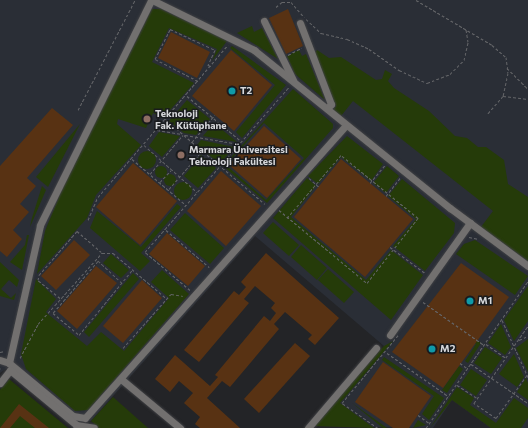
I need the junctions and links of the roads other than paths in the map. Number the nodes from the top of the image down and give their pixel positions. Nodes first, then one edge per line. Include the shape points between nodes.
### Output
1 (151, 0) edge
2 (264, 21) dead end
3 (300, 23) dead end
4 (292, 84) junction
5 (327, 109) junction
6 (346, 125) junction
7 (470, 223) junction
8 (528, 266) edge
9 (392, 336) road end
10 (376, 348) dead end
11 (0, 360) edge
12 (9, 363) junction
13 (121, 379) junction
14 (0, 383) edge
15 (78, 426) edge
16 (94, 428) edge
17 (180, 428) edge
18 (308, 428) edge

1 - 4 lane via 254,50
1 - 12 lane via 40,225
2 - 4 lane
3 - 5 lane via 331,104
4 - 5 lane
5 - 6 lane
6 - 7 lane
6 - 13 lane
7 - 8 lane
7 - 9 lane
10 - 18 lane
11 - 12 lane
12 - 13 lane via 79,418 90,415
13 - 17 lane
14 - 15 lane via 10,370
15 - 16 lane

